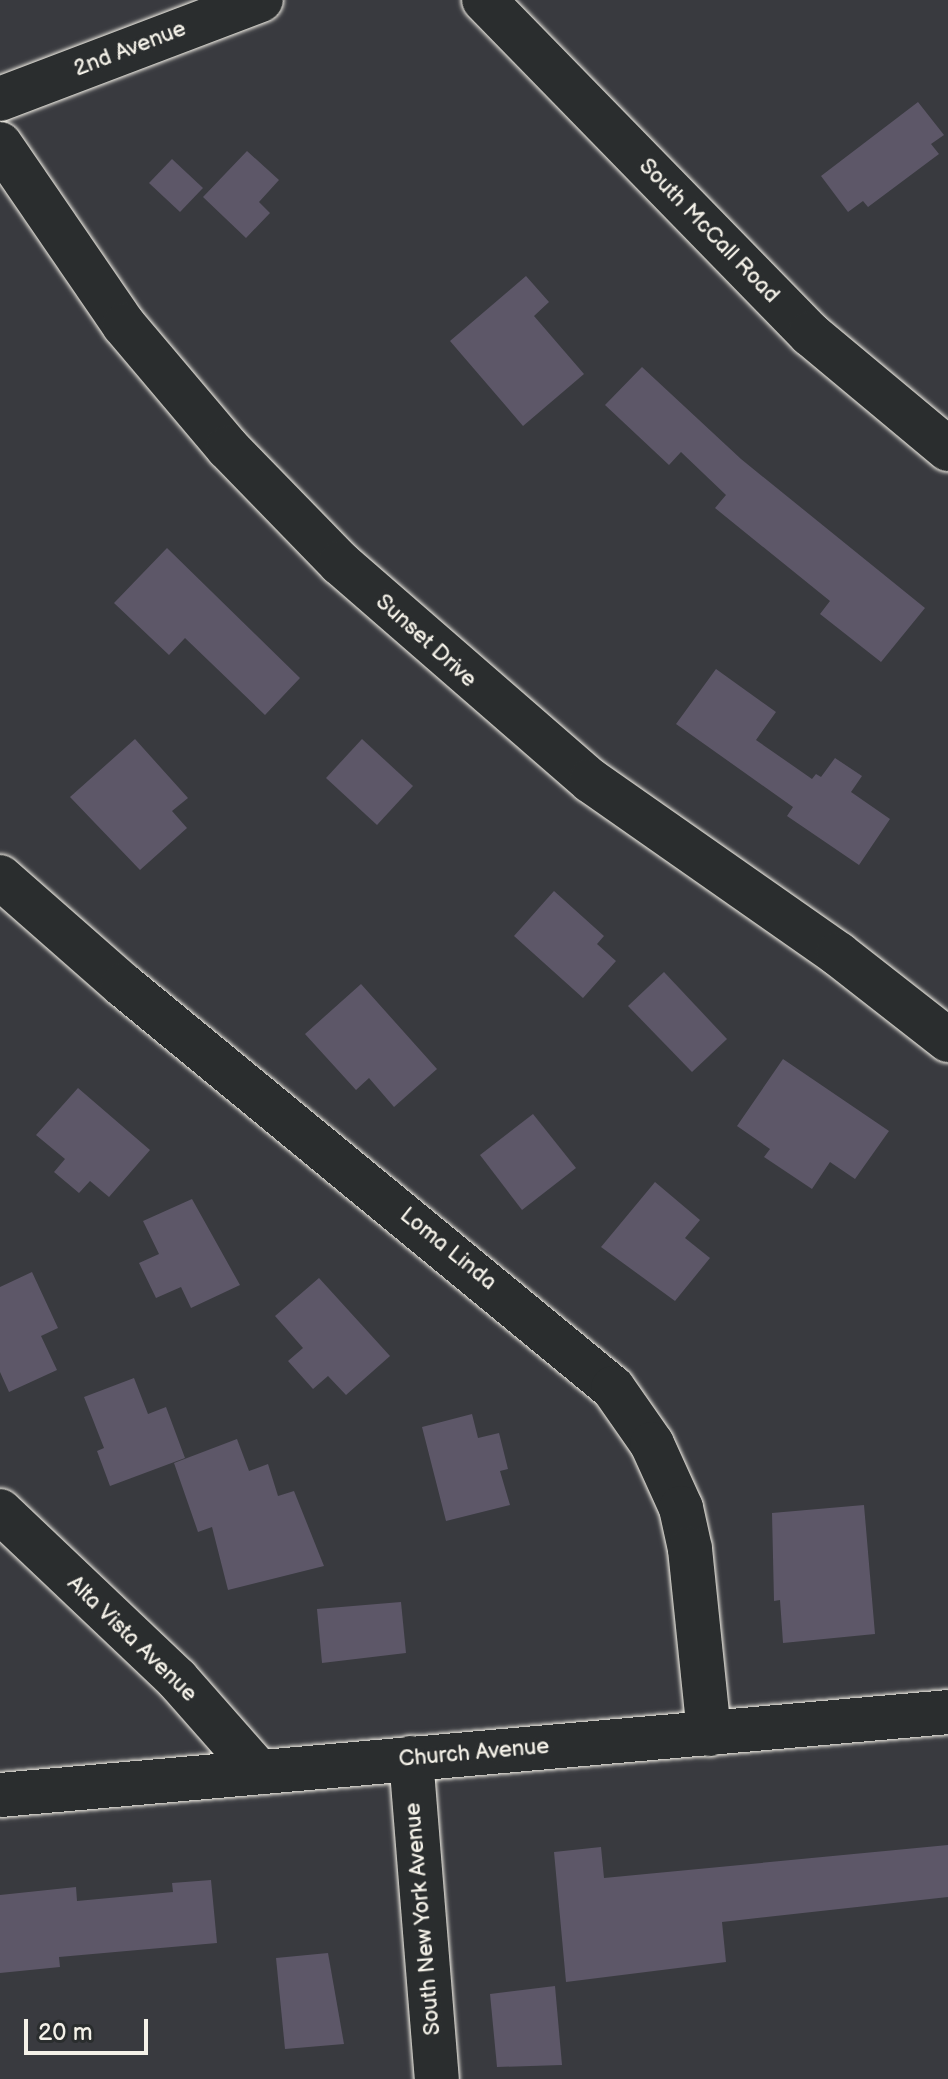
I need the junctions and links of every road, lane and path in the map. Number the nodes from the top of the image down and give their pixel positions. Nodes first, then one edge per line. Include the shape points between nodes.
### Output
1 (261, 0) edge
2 (484, 0) edge
3 (0, 99) edge
4 (0, 144) edge
5 (948, 449) edge
6 (0, 877) edge
7 (948, 1040) edge
8 (0, 1511) edge
9 (948, 1712) edge
10 (709, 1734) junction
11 (411, 1758) junction
12 (259, 1772) junction
13 (0, 1795) edge
14 (437, 2079) edge

1 - 3 street, 2nd Avenue
2 - 5 street, South McCall Road via 810,334
4 - 7 street, Sunset Drive via 124,325 228,448 340,563 591,781 838,954
6 - 10 street, Loma Linda via 123,985 613,1388 652,1444 681,1508
8 - 12 street, Alta Vista Avenue via 177,1679
9 - 10 street, Church Avenue
10 - 11 street, Church Avenue
11 - 12 street, Church Avenue
11 - 14 street, South New York Avenue
12 - 13 street, Church Avenue

